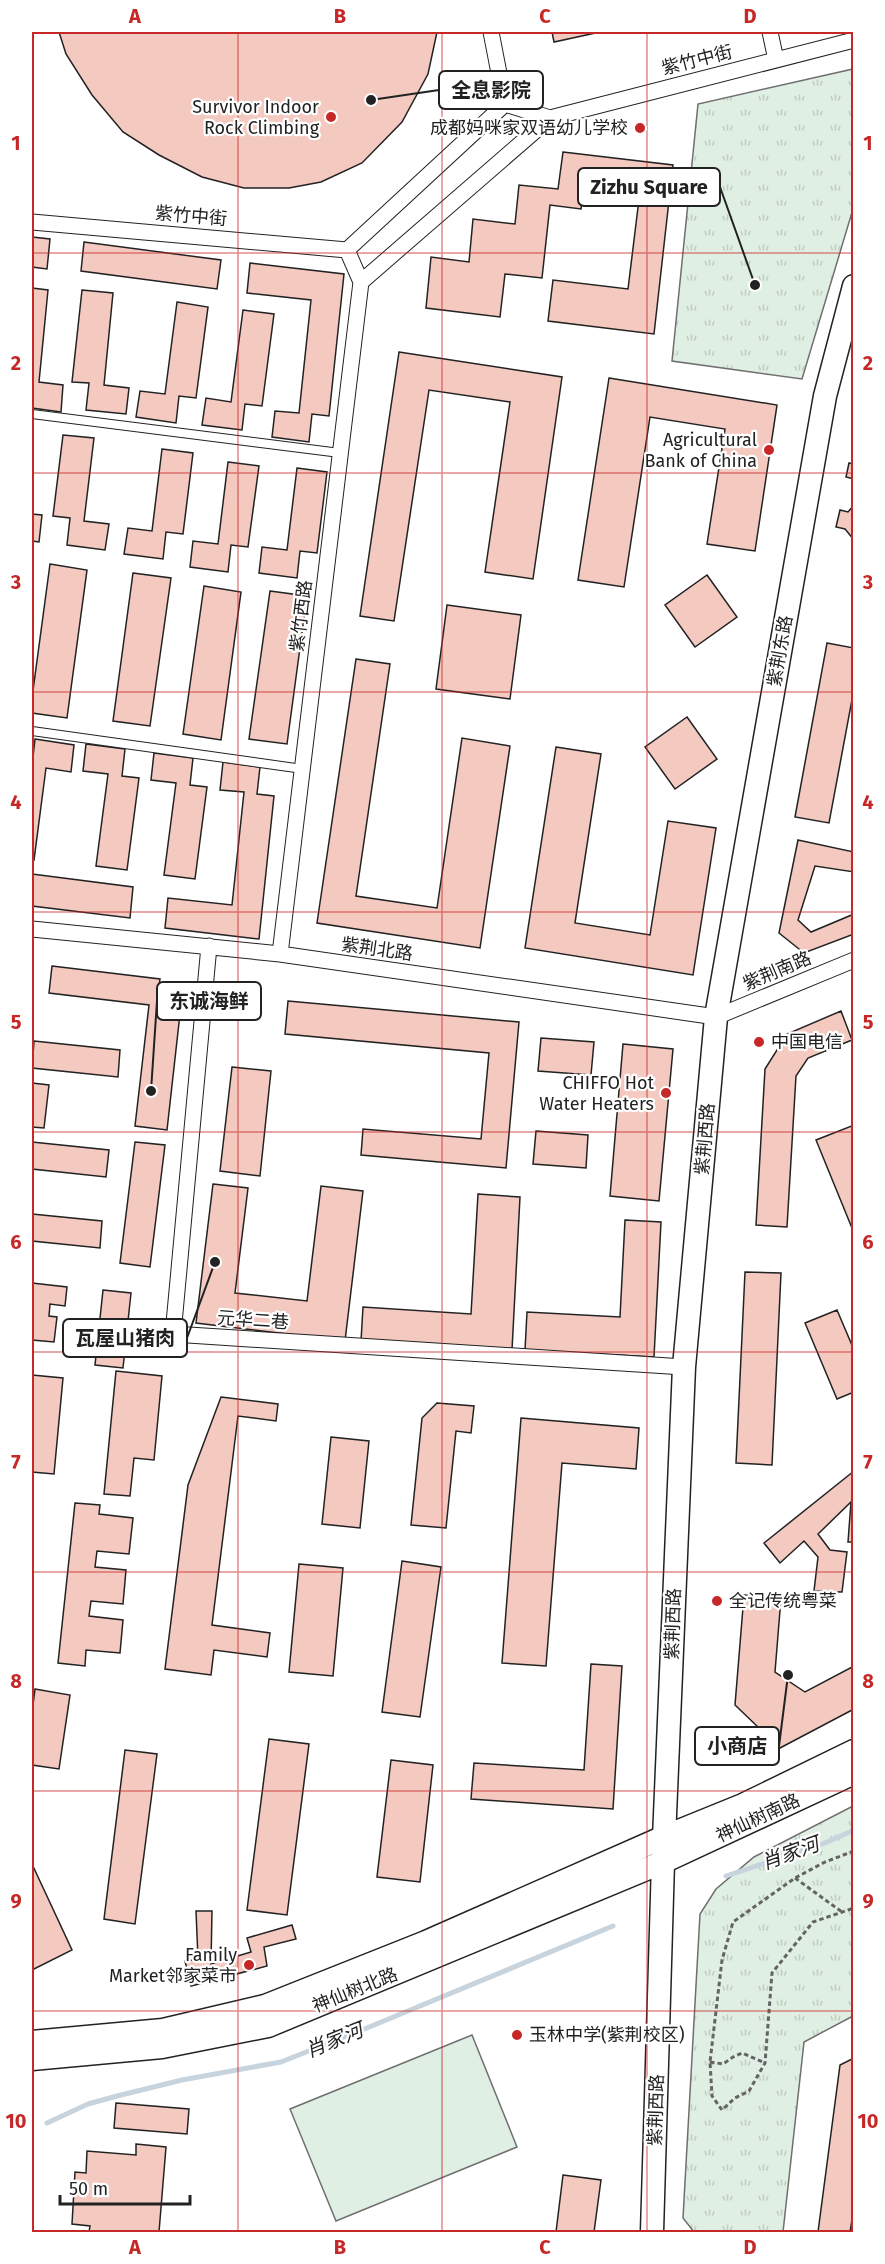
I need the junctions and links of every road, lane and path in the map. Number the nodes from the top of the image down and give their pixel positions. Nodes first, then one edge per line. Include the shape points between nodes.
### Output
1 (491, 32) edge
2 (770, 32) edge
3 (854, 40) edge
4 (776, 60) junction
5 (505, 104) junction
6 (550, 118) junction
7 (32, 222) edge
8 (347, 250) junction
9 (361, 282) junction
10 (854, 286) edge
11 (32, 414) edge
12 (340, 453) junction
13 (32, 731) edge
14 (303, 769) junction
15 (32, 929) edge
16 (209, 946) junction
17 (280, 954) junction
18 (854, 960) edge
19 (716, 1017) junction
20 (684, 1367) junction
21 (854, 1751) edge
22 (854, 1773) edge
23 (664, 1837) junction
24 (854, 1851) edge
25 (663, 1863) junction
26 (795, 1878) junction
27 (854, 1908) edge
28 (842, 1912) junction
29 (32, 2042) edge
30 (32, 2059) edge
31 (710, 2062) junction
32 (765, 2063) junction
33 (652, 2232) edge

1 - 5 street
2 - 4 street
3 - 4 street, 紫竹中街
4 - 6 street, 紫竹中街
5 - 6 street
5 - 8 street
6 - 9 street, 紫竹中街
7 - 8 street, 紫竹中街
8 - 9 street
9 - 12 street, 紫竹西路
10 - 19 street, 紫荆东路 via 825,396
11 - 12 lane
12 - 14 street, 紫竹西路
13 - 14 lane
14 - 17 street, 紫竹西路
15 - 16 street, 紫荆北路
16 - 17 street, 紫荆北路
16 - 20 street, 元华二巷 via 173,1334
17 - 19 street, 紫荆北路
18 - 19 street, 紫荆南路
19 - 20 street, 紫荆西路
20 - 23 street, 紫荆西路
21 - 23 street via 743,1805
22 - 25 street, 神仙树南路
23 - 25 street, 紫荆西路
23 - 29 street via 426,1942 265,2007 163,2030
24 - 26 path
25 - 30 street, 神仙树北路 via 268,2026 162,2047
25 - 33 street, 紫荆西路
26 - 28 path
26 - 31 path via 733,1922 722,1960
27 - 28 path
28 - 32 path via 813,1922 772,1973
31 - 32 path via 723,2064 742,2054
31 - 32 path via 712,2096 722,2110 749,2091

